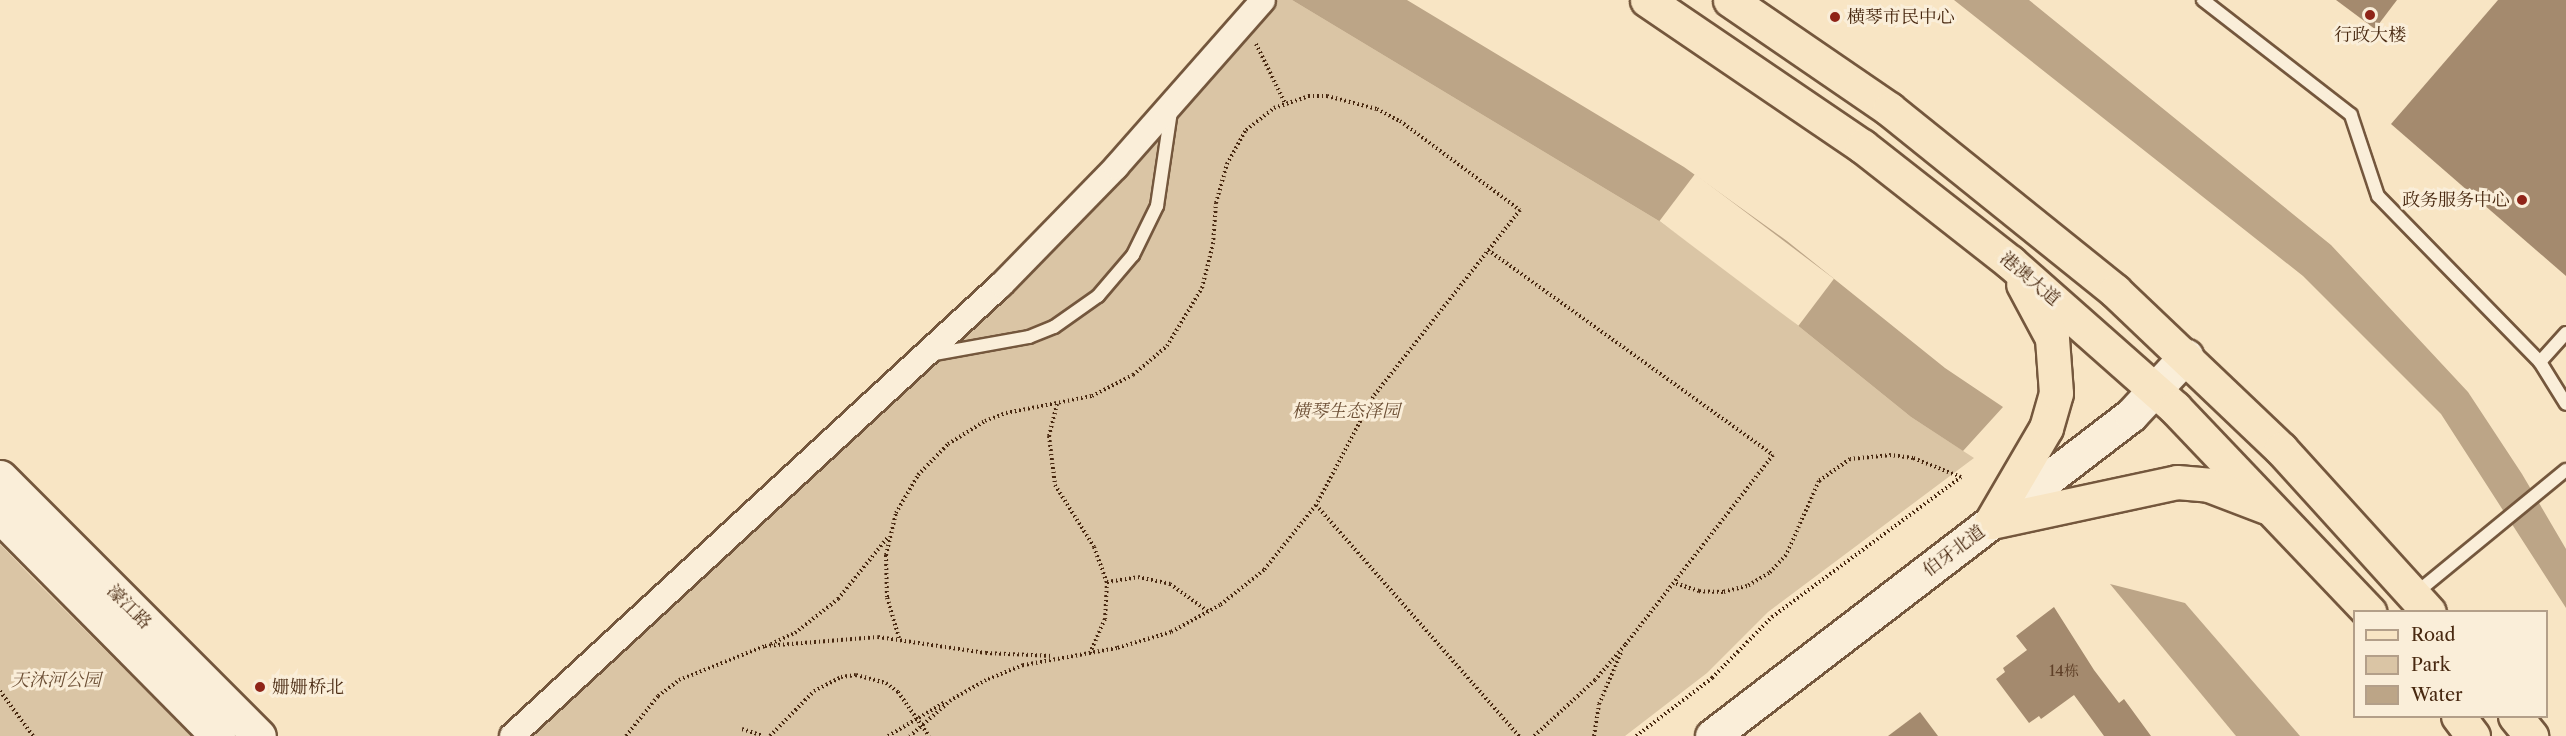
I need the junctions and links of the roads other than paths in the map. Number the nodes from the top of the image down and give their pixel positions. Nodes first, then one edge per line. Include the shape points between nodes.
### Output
1 (1647, 0) edge
2 (1730, 0) edge
3 (2203, 0) edge
4 (1262, 1) edge
5 (1171, 106) junction
6 (2010, 262) junction
7 (2566, 333) edge
8 (925, 355) junction
9 (2186, 356) junction
10 (2540, 362) junction
11 (2155, 389) junction
12 (2566, 404) edge
13 (2566, 471) edge
14 (0, 477) edge
15 (0, 516) edge
16 (1991, 522) junction
17 (2295, 530) junction
18 (2422, 603) edge
19 (2367, 610) edge
20 (2459, 718) edge
21 (2516, 718) edge
22 (218, 736) edge
23 (259, 736) edge
24 (512, 736) edge
25 (1712, 736) edge
26 (2473, 736) edge
27 (2530, 736) edge

1 - 6 main road, 港澳大道 via 1862,146
2 - 9 main road via 1966,168
3 - 10 lane via 2351,115 2378,196
4 - 5 street
5 - 8 street via 1018,268
5 - 8 lane via 1157,206 1133,255 1098,296 1054,327 1029,338
6 - 11 main road, 港澳大道
6 - 16 main road via 2052,338 2057,384 2046,428
7 - 10 lane
8 - 24 street
9 - 11 main road, 伯牙北道
9 - 18 main road via 2281,449
10 - 12 lane
11 - 16 main road, 伯牙北道 via 2131,415
11 - 17 main road, 港澳大道
13 - 18 lane
14 - 23 main road, 濠江路
15 - 22 main road, 濠江路
16 - 17 main road via 2177,482 2210,485 2241,494 2269,509
16 - 25 main road, 伯牙北道
17 - 19 main road, 港澳大道
20 - 26 main road
21 - 27 main road

